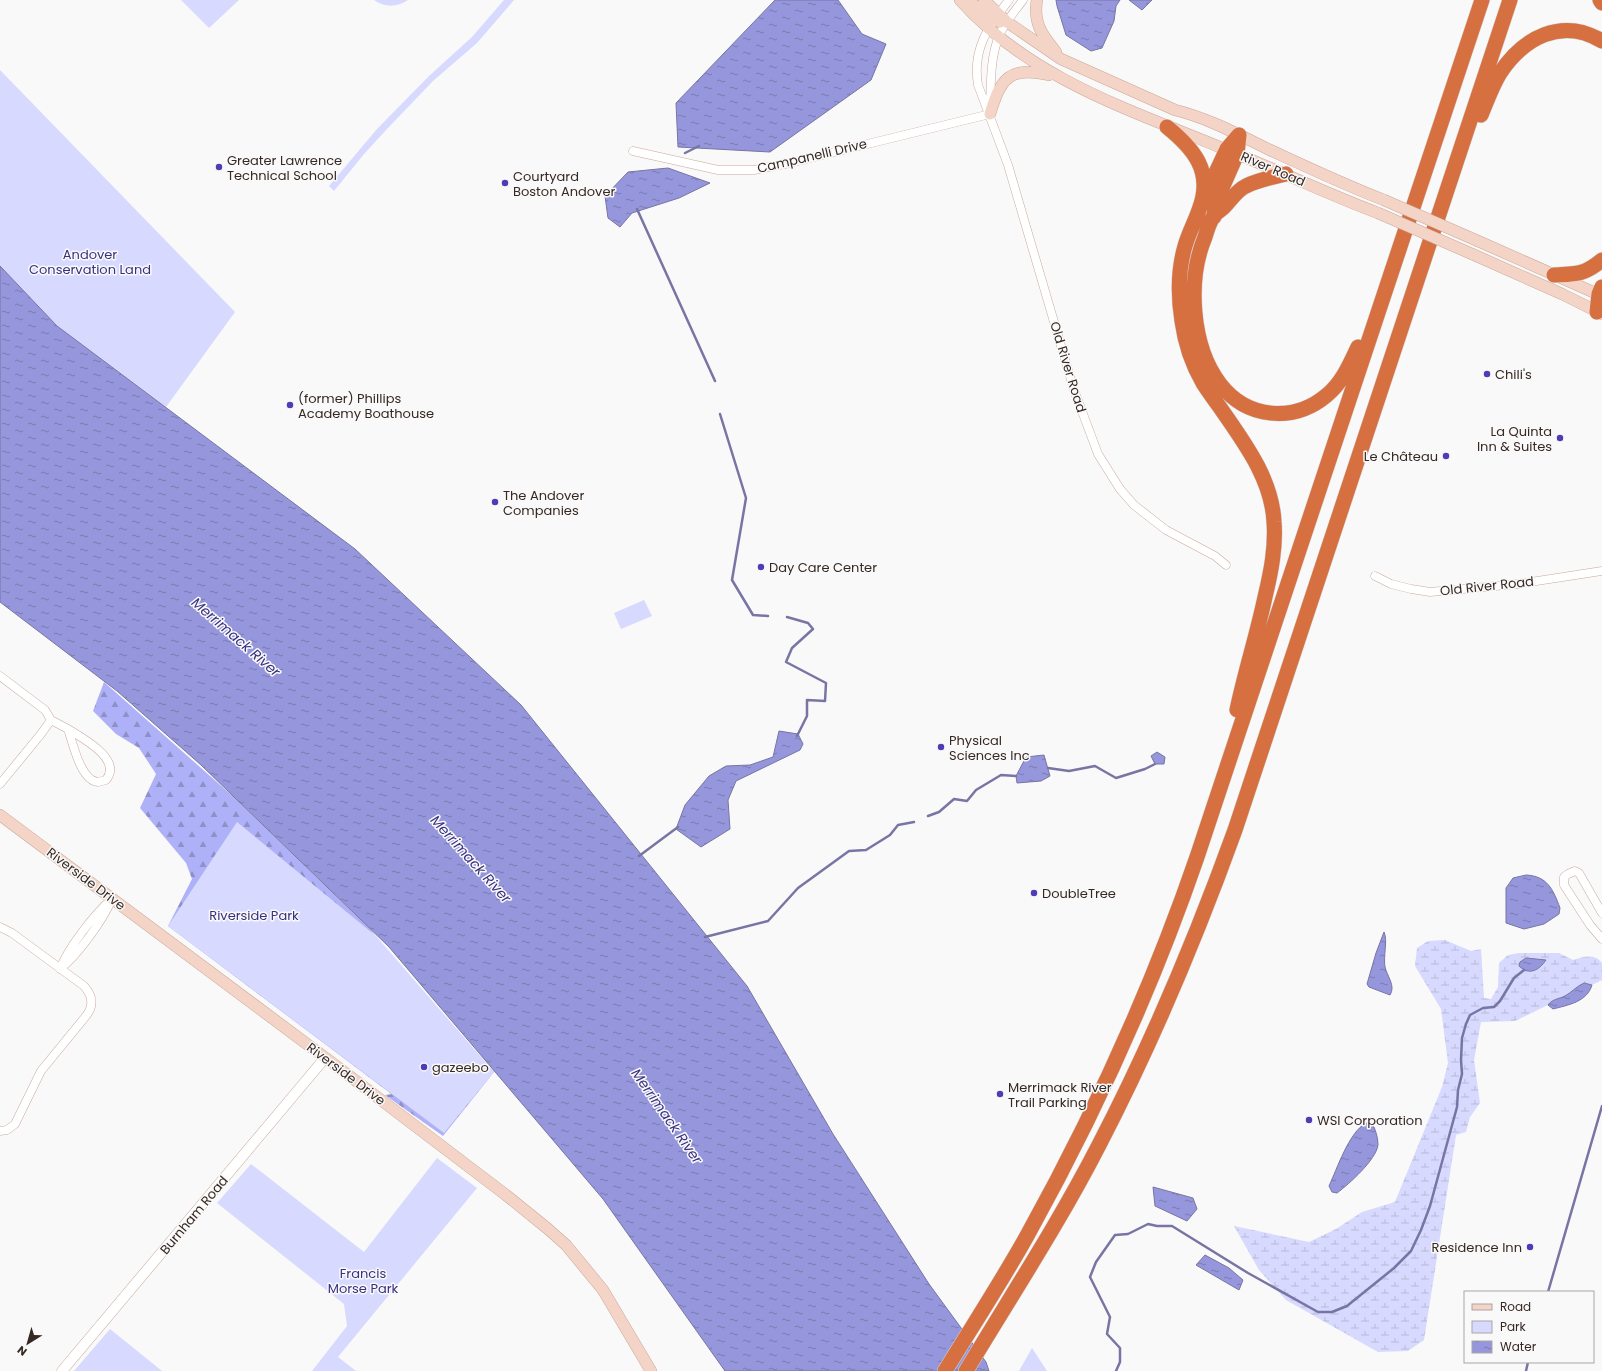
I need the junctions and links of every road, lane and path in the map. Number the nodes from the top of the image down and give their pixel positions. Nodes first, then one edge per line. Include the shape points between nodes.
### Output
1 (960, 0) edge
2 (967, 0) edge
3 (984, 0) edge
4 (1009, 0) edge
5 (1023, 0) edge
6 (1037, 0) edge
7 (1482, 0) edge
8 (1510, 0) edge
9 (1600, 0) edge
10 (1602, 3) edge
11 (993, 20) junction
12 (1006, 22) junction
13 (999, 36) junction
14 (1602, 41) edge
15 (1061, 59) junction
16 (1057, 77) junction
17 (990, 114) junction
18 (1167, 127) junction
19 (1239, 135) junction
20 (633, 151) dead end
21 (1232, 152) junction
22 (1286, 174) junction
23 (1448, 187) junction
24 (1201, 206) junction
25 (1214, 217) junction
26 (1602, 260) edge
27 (1554, 275) junction
28 (1601, 302) edge
29 (1379, 308) junction
30 (1226, 565) dead end
31 (1602, 571) edge
32 (1375, 576) dead end
33 (0, 676) edge
34 (51, 720) junction
35 (68, 729) junction
36 (1222, 782) junction
37 (0, 784) edge
38 (0, 815) edge
39 (112, 899) junction
40 (1602, 913) edge
41 (0, 927) edge
42 (1602, 939) edge
43 (60, 969) junction
44 (326, 1058) junction
45 (0, 1131) edge
46 (62, 1371) edge
47 (650, 1371) edge
48 (945, 1371) edge
49 (966, 1371) edge

1 - 11 main road, River Road
2 - 11 main road
3 - 11 main road, River Road
4 - 11 street, Old River Road
5 - 12 street, Old River Road
6 - 15 main road via 1035,10 1038,24
7 - 29 highway
8 - 23 highway
9 - 10 highway
11 - 12 main road, River Road
11 - 13 main road, River Road
11 - 17 street, Old River Road via 980,47 976,73
12 - 13 street, Old River Road
12 - 15 main road, River Road
13 - 16 main road, River Road
13 - 17 street, Old River Road via 991,76
14 - 23 highway via 1578,31 1559,31 1543,35 1516,53 1499,74
15 - 19 main road, River Road via 1174,110 1189,113
16 - 17 main road via 1029,71 1009,77 1001,85
16 - 18 main road, River Road
17 - 20 street, Campanelli Drive via 790,164 754,170 718,170
17 - 30 street, Old River Road via 1008,165 1074,390 1098,454 1120,489 1134,505 1166,530 1215,556
18 - 21 main road, River Road
18 - 24 highway via 1189,146 1200,164 1204,188
19 - 21 highway
19 - 27 main road, River Road, bridge via 1334,180
21 - 22 main road, River Road
21 - 24 highway
21 - 25 highway via 1215,204
22 - 25 highway via 1245,186
22 - 28 main road, River Road, bridge via 1562,294
23 - 49 highway via 1235,830 1189,952 1151,1040 1078,1183
24 - 36 highway via 1185,246 1180,269 1180,310 1185,340 1204,384 1257,463 1270,496 1275,539 1269,582 1242,686
25 - 29 highway via 1197,257 1195,308 1198,331 1203,351 1220,384 1242,403 1258,411 1273,414 1302,410 1316,404 1338,384
26 - 27 highway via 1593,268 1579,274
27 - 28 main road, River Road
29 - 36 highway
31 - 32 street, Old River Road via 1517,584 1430,592 1391,584
33 - 34 street via 45,710
34 - 35 street
34 - 37 street
35 - 35 street via 104,755 110,770 106,780 96,782 87,777
36 - 48 highway via 1165,947 1121,1050 1073,1150 1027,1235
38 - 39 main road, Riverside Drive
39 - 43 street via 107,912 69,962
39 - 44 main road, Riverside Drive
40 - 42 street via 1579,873 1575,871 1564,877 1564,884
41 - 43 street
43 - 45 street via 88,990 92,1007 41,1071 15,1124 7,1130
44 - 46 street, Burnham Road
44 - 47 main road, Riverside Drive via 512,1199 562,1242 603,1290

